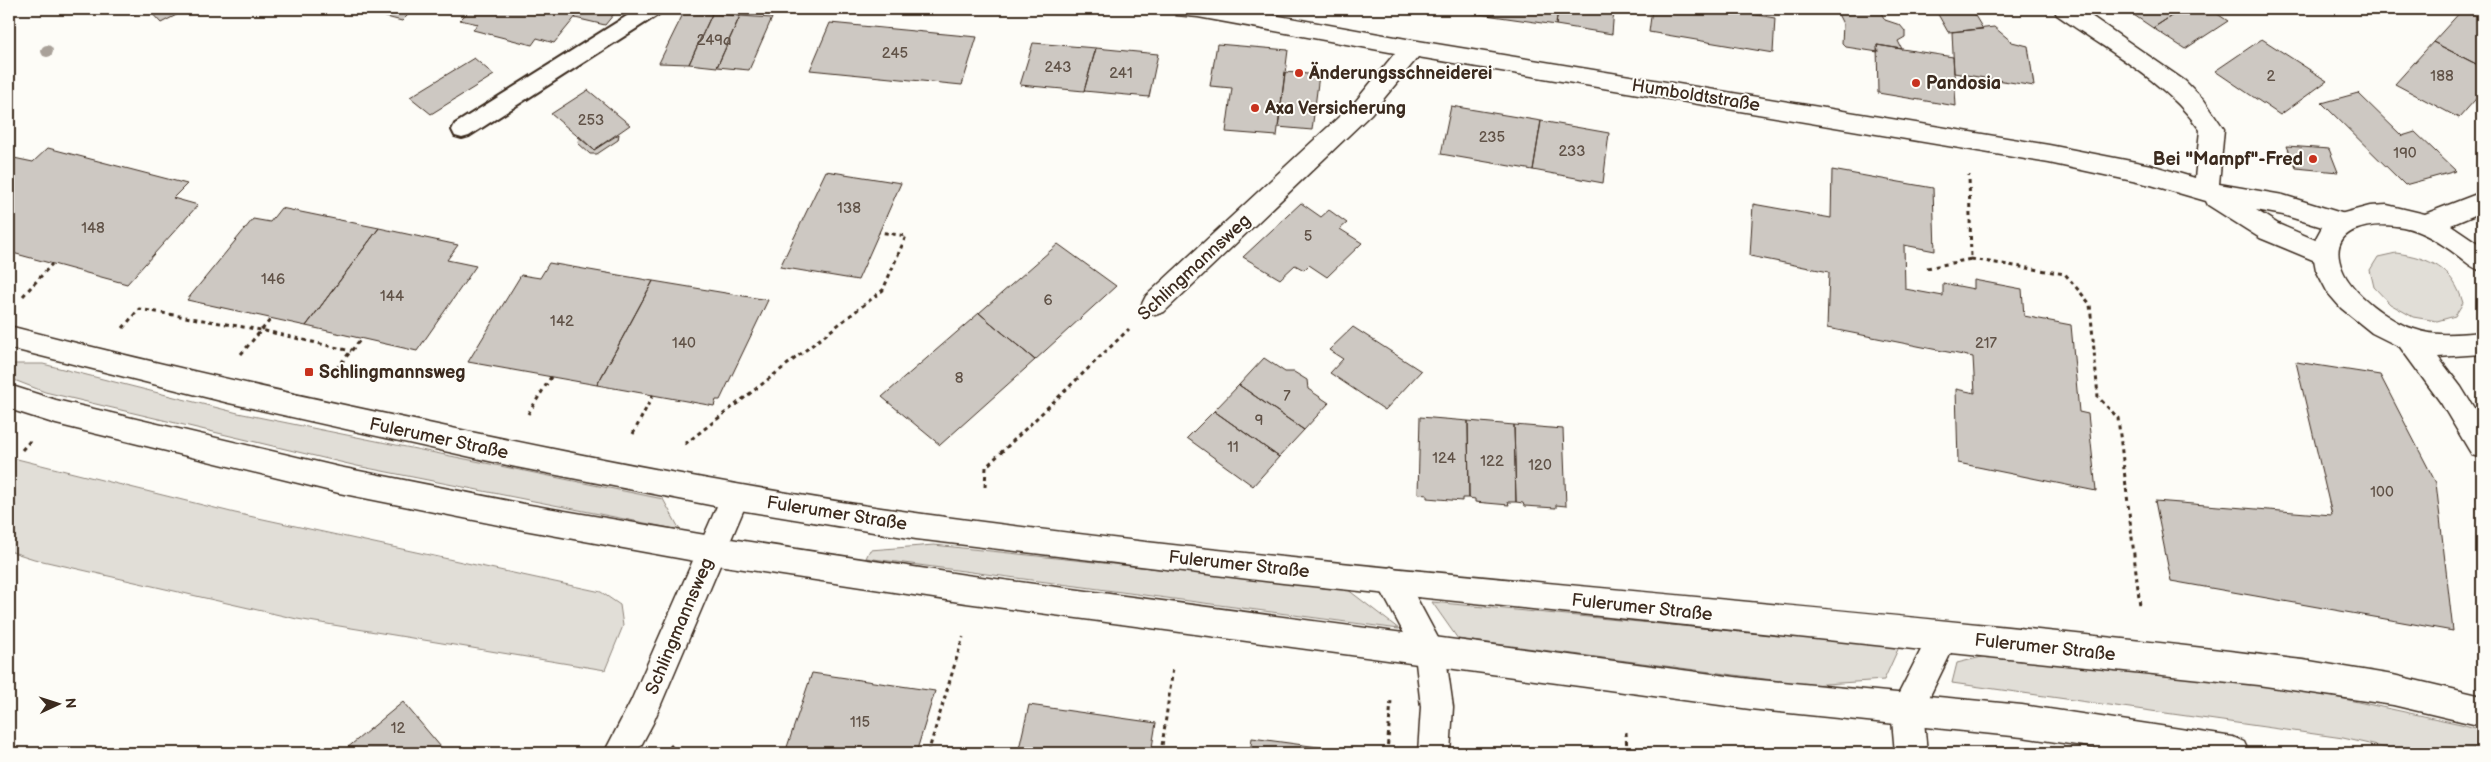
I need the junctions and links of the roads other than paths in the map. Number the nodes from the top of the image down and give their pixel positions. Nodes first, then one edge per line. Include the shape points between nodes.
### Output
1 (652, 9) edge
2 (1184, 9) edge
3 (1198, 9) edge
4 (2065, 9) edge
5 (1412, 48) junction
6 (462, 130) dead end
7 (2206, 191) junction
8 (2482, 202) edge
9 (2342, 223) junction
10 (2427, 224) junction
11 (2325, 255) junction
12 (2482, 261) edge
13 (1154, 304) road end
14 (9, 337) edge
15 (2410, 340) junction
16 (2482, 343) edge
17 (9, 397) edge
18 (2482, 446) edge
19 (735, 497) junction
20 (711, 550) junction
21 (1391, 581) junction
22 (1944, 636) junction
23 (1430, 651) junction
24 (1907, 709) junction
25 (2482, 711) edge
26 (620, 753) edge
27 (1434, 753) edge
28 (1912, 753) edge
29 (2233, 753) edge

1 - 6 lane
2 - 3 main road, Humboldtstraße
3 - 5 main road, Humboldtstraße
4 - 7 main road via 2177,87 2196,106 2212,129
5 - 7 main road, Humboldtstraße via 1969,140 2151,175
5 - 13 main road, Schlingmannsweg via 1363,108
7 - 9 main road, Humboldtstraße via 2283,205
7 - 11 main road, Humboldtstraße via 2269,231
8 - 10 main road
9 - 10 main road via 2365,215 2394,215
9 - 11 main road via 2329,237
10 - 12 main road via 2462,243
11 - 15 main road via 2337,287 2367,318
14 - 19 main road, Fulerumer Straße via 260,399 556,463
15 - 16 main road via 2451,348
15 - 18 main road
17 - 20 main road via 56,412 339,480
19 - 20 main road, Schlingmannsweg
19 - 21 main road, Fulerumer Straße via 979,535
20 - 23 main road via 966,589
20 - 26 main road, Schlingmannsweg via 642,712
21 - 22 main road, Fulerumer Straße
21 - 23 main road
22 - 24 main road
22 - 25 main road, Fulerumer Straße via 2300,675 2447,701
23 - 24 main road via 1750,694
23 - 27 main road via 1437,707
24 - 28 main road
24 - 29 main road via 2022,721

